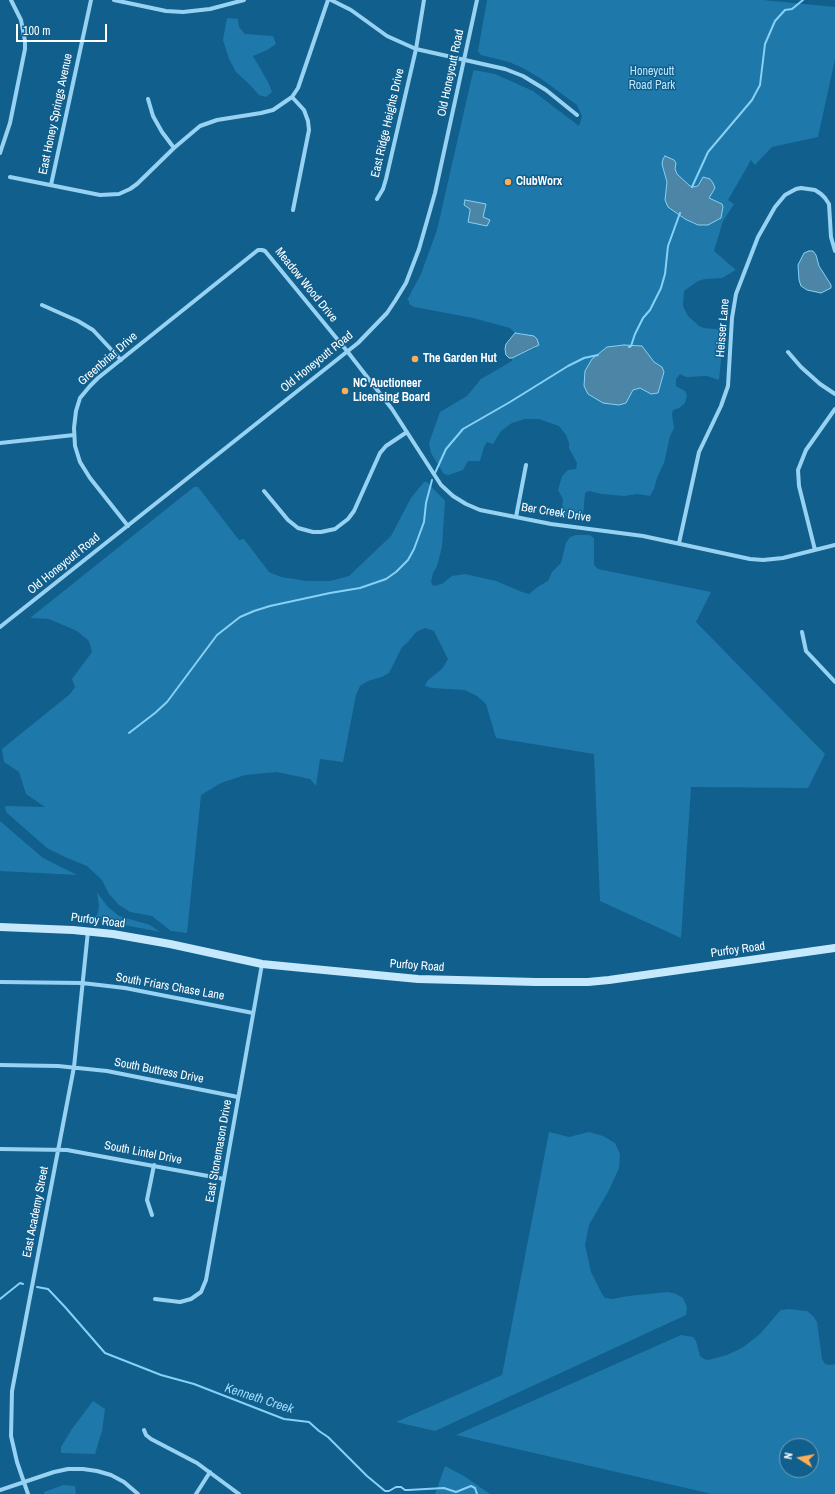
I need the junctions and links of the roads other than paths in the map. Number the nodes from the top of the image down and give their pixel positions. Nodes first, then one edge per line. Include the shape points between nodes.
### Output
1 (11, 0) edge
2 (91, 0) edge
3 (114, 0) edge
4 (244, 0) edge
5 (329, 0) edge
6 (424, 0) edge
7 (477, 0) edge
8 (416, 49) junction
9 (465, 59) junction
10 (292, 97) junction
11 (148, 98) dead end
12 (577, 115) dead end
13 (2, 146) edge
14 (174, 148) junction
15 (0, 154) edge
16 (10, 177) dead end
17 (51, 185) junction
18 (377, 199) dead end
19 (293, 210) dead end
20 (265, 251) joint
21 (835, 251) edge
22 (42, 305) dead end
23 (347, 351) junction
24 (788, 352) dead end
25 (121, 360) junction
26 (835, 394) edge
27 (835, 409) edge
28 (407, 432) junction
29 (74, 435) junction
30 (0, 443) edge
31 (526, 465) dead end
32 (264, 491) dead end
33 (516, 517) junction
34 (128, 526) junction
35 (679, 543) junction
36 (835, 545) edge
37 (815, 550) junction
38 (0, 627) edge
39 (802, 632) dead end
40 (835, 682) edge
41 (0, 927) edge
42 (88, 931) junction
43 (835, 948) edge
44 (262, 964) junction
45 (0, 982) edge
46 (82, 983) junction
47 (253, 1013) junction
48 (0, 1065) edge
49 (74, 1067) junction
50 (238, 1097) junction
51 (0, 1149) edge
52 (58, 1149) junction
53 (154, 1165) junction
54 (224, 1179) junction
55 (152, 1215) dead end
56 (154, 1299) dead end
57 (144, 1430) dead end
58 (210, 1472) junction
59 (24, 1482) junction
60 (0, 1490) edge
61 (28, 1494) edge
62 (138, 1494) edge
63 (196, 1494) edge
64 (239, 1494) edge

1 - 13 street via 21,20 25,49 10,122
2 - 17 street, East Honey Springs Avenue
3 - 4 street via 183,12 210,9
5 - 8 street via 351,10 387,36
5 - 10 street via 302,81
6 - 8 street, East Ridge Heights Drive
7 - 9 street, Old Honeycutt Road
8 - 9 street
8 - 18 street, East Ridge Heights Drive via 386,179
9 - 12 street via 523,76 538,84
9 - 23 street, Old Honeycutt Road via 435,193 413,267 387,312
10 - 14 street via 268,112 210,122 195,130
10 - 19 street via 304,110 309,130
11 - 14 street via 153,116 165,138
13 - 15 street
14 - 17 street via 137,184 119,194 100,195
16 - 17 street
20 - 23 street, Meadow Wood Drive
20 - 25 street, Greenbriar Drive via 258,250
21 - 35 street, Heisser Lane via 828,204 821,194 815,190 801,188 785,195 758,236 736,294 728,386 699,452
22 - 25 street via 78,320 93,330
23 - 28 street, Ber Creek Drive via 392,408
23 - 34 street, Old Honeycutt Road
24 - 26 street via 820,384
25 - 29 street, Greenbriar Drive via 90,386 80,398
27 - 37 street via 806,450 798,470 799,486
28 - 32 street via 380,453 354,511 335,529 313,532 298,528
28 - 33 street, Ber Creek Drive via 437,479 453,496 480,510
29 - 30 street
29 - 34 street, Greenbriar Drive via 83,469
31 - 33 street
33 - 35 street, Ber Creek Drive
34 - 38 street, Old Honeycutt Road
35 - 37 street, Ber Creek Drive via 763,560
36 - 37 street, Ber Creek Drive
39 - 40 street via 806,652
41 - 42 street, Purfoy Road
42 - 44 street, Purfoy Road via 170,944
42 - 46 street, East Academy Street
43 - 44 street, Purfoy Road via 609,980 565,983 418,979
44 - 47 street, East Stonemason Drive
45 - 46 street, South Friars Chase Lane
46 - 47 street, South Friars Chase Lane via 125,988
46 - 49 street, East Academy Street
47 - 50 street, East Stonemason Drive
48 - 49 street, South Buttress Drive
49 - 50 street, South Buttress Drive via 107,1071
49 - 52 street, East Academy Street
50 - 54 street, East Stonemason Drive
51 - 52 street, South Lintel Drive
52 - 53 street, South Lintel Drive
52 - 59 street, East Academy Street via 12,1391 11,1436
53 - 54 street, South Lintel Drive
53 - 55 street via 147,1200
54 - 56 street, East Stonemason Drive via 204,1287 196,1296 185,1302
57 - 58 street via 151,1440 182,1454
58 - 63 street
58 - 64 street
59 - 60 street
59 - 61 street, East Academy Street
59 - 62 street via 61,1470 83,1469 110,1475 124,1482

